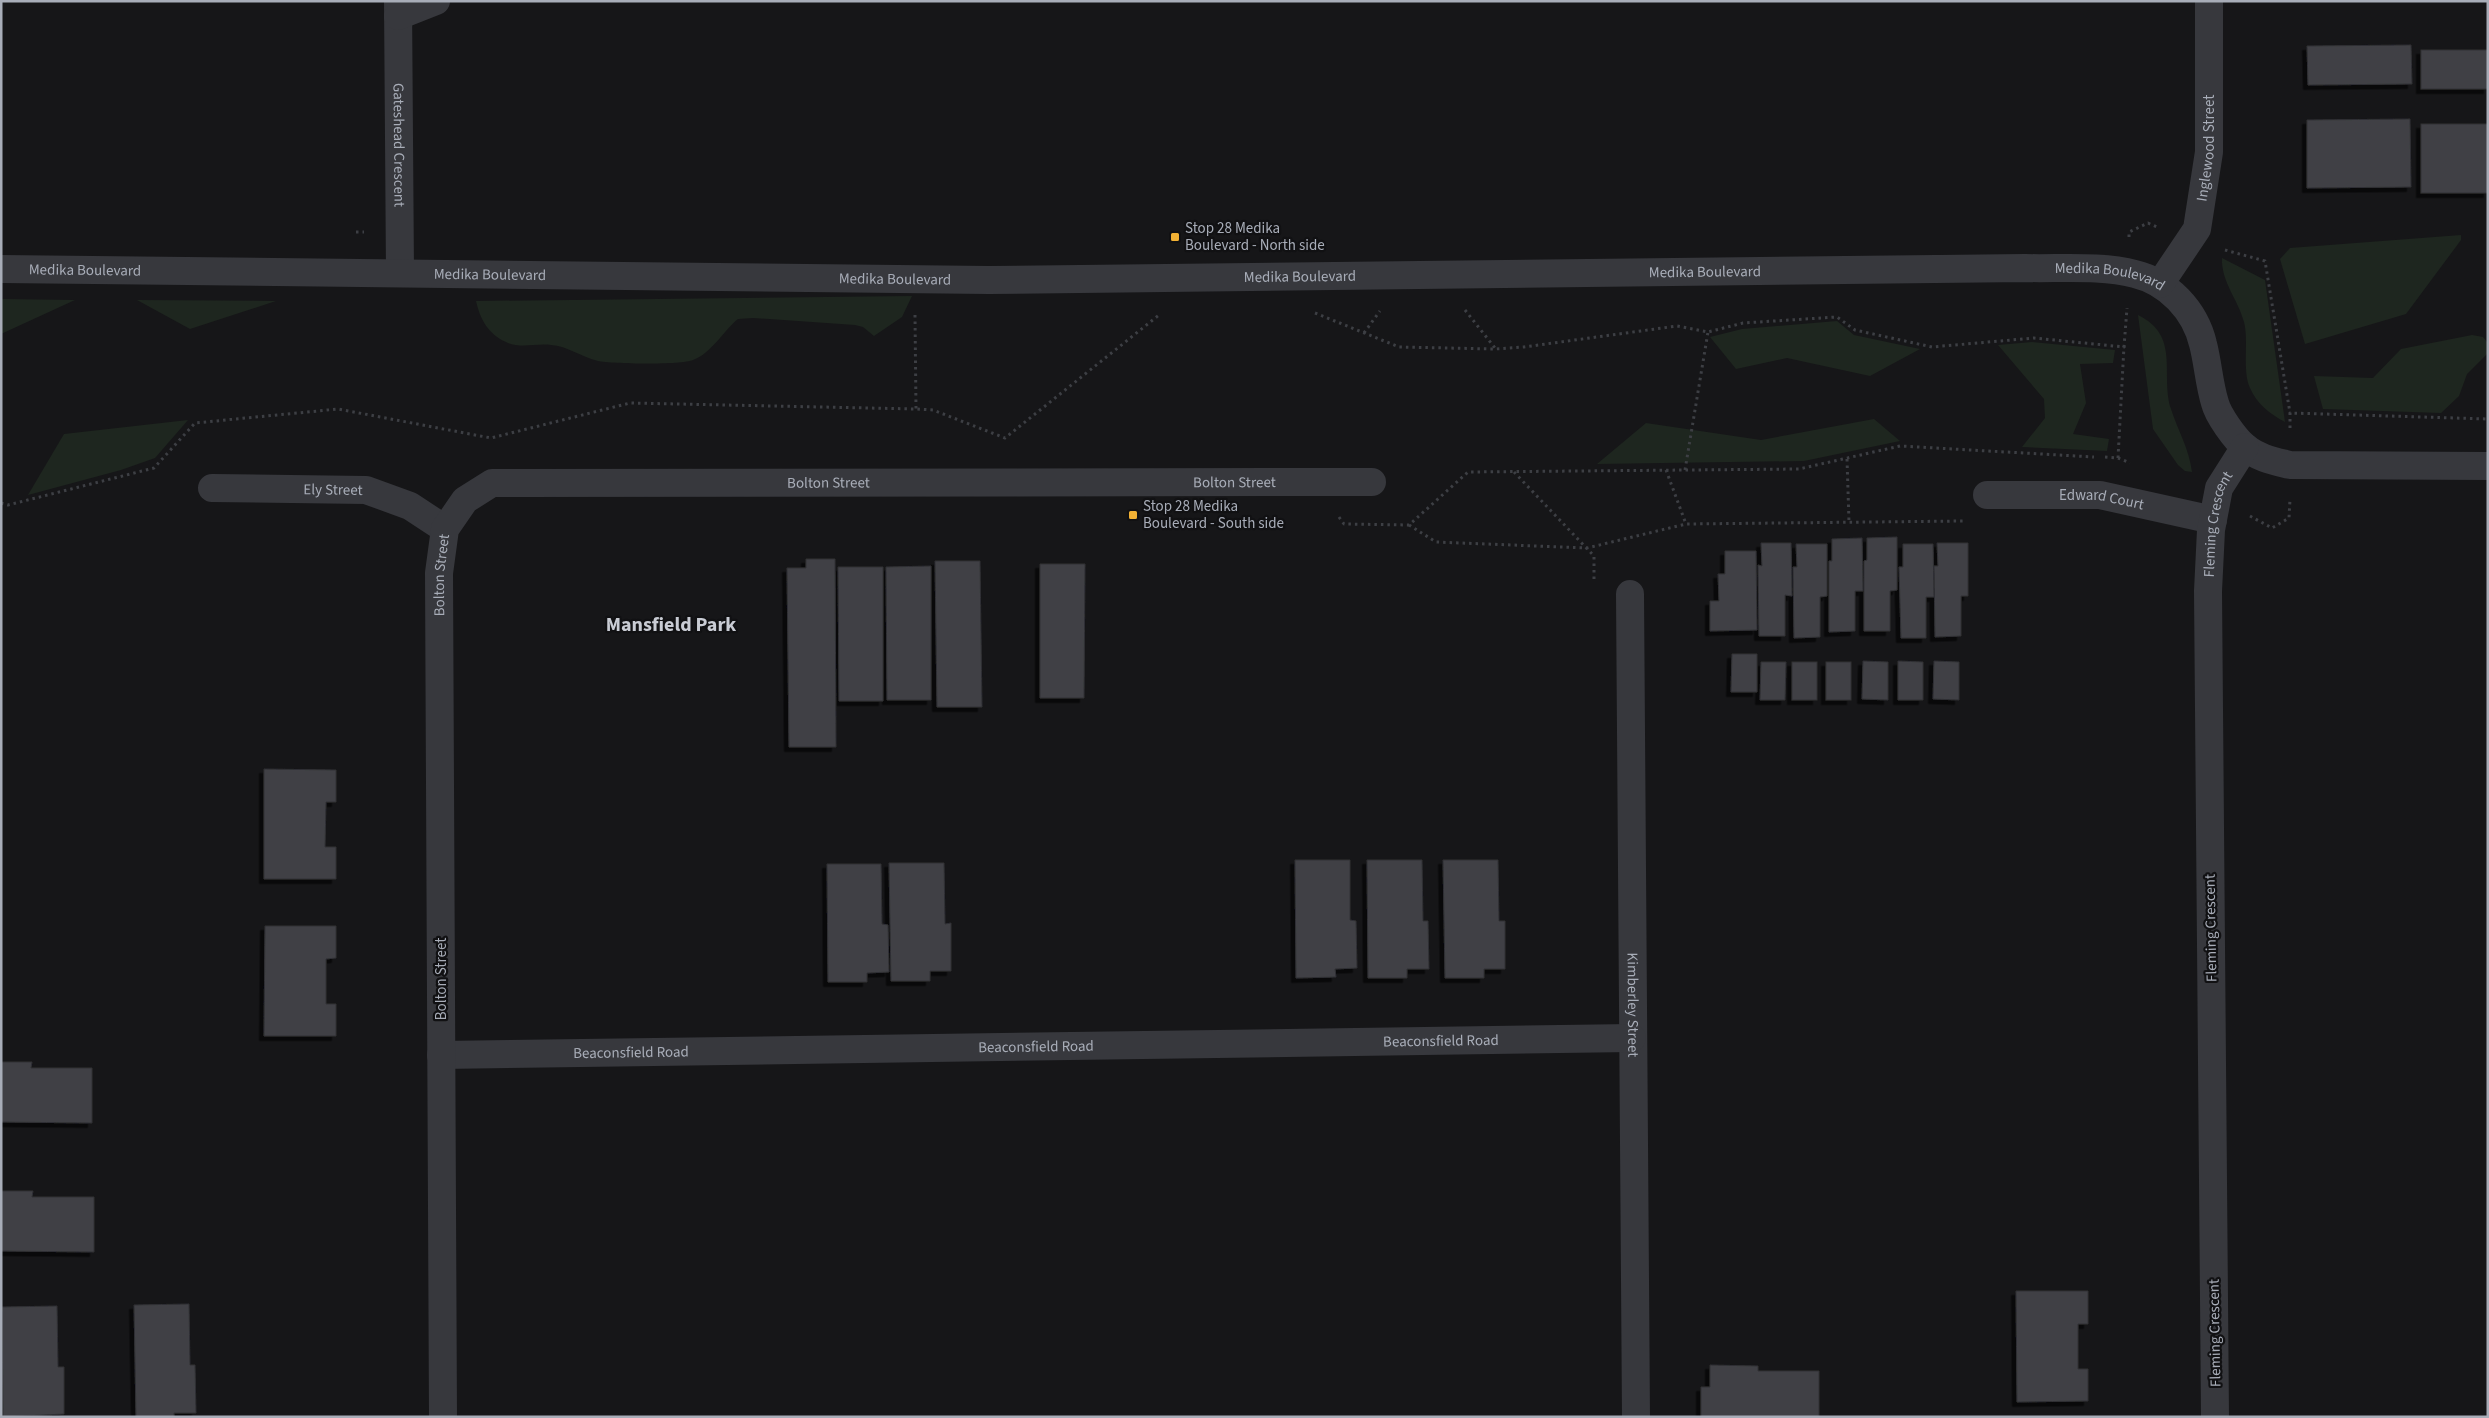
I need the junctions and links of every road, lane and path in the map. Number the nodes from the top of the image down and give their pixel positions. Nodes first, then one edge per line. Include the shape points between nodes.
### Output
1 (436, 1) edge
2 (2209, 1) edge
3 (398, 9) edge
4 (2189, 240) junction
5 (1, 269) edge
6 (400, 273) junction
7 (2130, 273) junction
8 (2160, 284) junction
9 (1382, 307) dead end
10 (1462, 307) dead end
11 (1306, 309) dead end
12 (1165, 310) dead end
13 (915, 315) dead end
14 (1708, 332) junction
15 (1364, 333) junction
16 (2124, 341) junction
17 (1496, 348) junction
18 (916, 409) junction
19 (2290, 413) dead end
20 (2324, 414) dead end
21 (2488, 419) edge
22 (2245, 447) junction
23 (1847, 459) junction
24 (2290, 465) junction
25 (2488, 466) edge
26 (1666, 470) junction
27 (1685, 470) junction
28 (1513, 472) junction
29 (1372, 482) dead end
30 (212, 488) dead end
31 (1987, 495) dead end
32 (1, 503) edge
33 (2215, 510) junction
34 (1965, 521) dead end
35 (1849, 522) junction
36 (1344, 524) dead end
37 (1686, 524) junction
38 (1409, 525) junction
39 (445, 529) junction
40 (1587, 548) junction
41 (1594, 585) dead end
42 (1630, 594) dead end
43 (1632, 1038) junction
44 (441, 1055) junction
45 (443, 1417) edge
46 (1636, 1417) edge
47 (2215, 1417) edge

1 - 3 street, Gateshead Crescent
2 - 4 street, Inglewood Street via 2209,152 2197,228
3 - 6 street, Gateshead Crescent
4 - 8 street, Inglewood Street
4 - 19 path via 2265,261
5 - 6 street, Medika Boulevard
6 - 7 street, Medika Boulevard via 989,280 2025,268
7 - 8 street, Medika Boulevard
7 - 16 path
8 - 22 street, Medika Boulevard via 2176,296 2194,320 2203,342 2215,405
9 - 15 path
10 - 17 path
11 - 15 path
12 - 18 path via 1005,438 933,410
13 - 18 path
14 - 16 path via 1744,323 1837,317 1855,330 1932,347 2034,338 2124,347
14 - 17 path via 1677,326
14 - 27 path
15 - 17 path via 1400,347
16 - 23 path via 2118,458 1900,446
18 - 32 path via 630,403 491,438 338,409 204,422 195,423 154,468 8,505
20 - 21 path
22 - 24 street, Medika Boulevard via 2260,457
22 - 33 street, Fleming Crescent via 2219,488
23 - 27 path via 1799,469
23 - 35 path
24 - 25 street, Medika Boulevard
24 - 33 path via 2289,518 2272,528
26 - 27 path
26 - 28 path
26 - 37 path
28 - 38 path via 1468,472
28 - 40 path
29 - 39 street, Bolton Street via 492,483 465,500
30 - 39 street, Ely Street via 366,490 410,506
31 - 33 street, Edward Court via 2100,495
33 - 47 street, Fleming Crescent via 2208,591
34 - 35 path
35 - 37 path
36 - 38 path
37 - 40 path
38 - 40 path via 1436,542
39 - 44 street, Bolton Street via 439,573
40 - 41 path via 1594,556
42 - 43 street, Kimberley Street
43 - 44 street, Beaconsfield Road
43 - 46 street, Kimberley Street
44 - 45 street, Bolton Street

